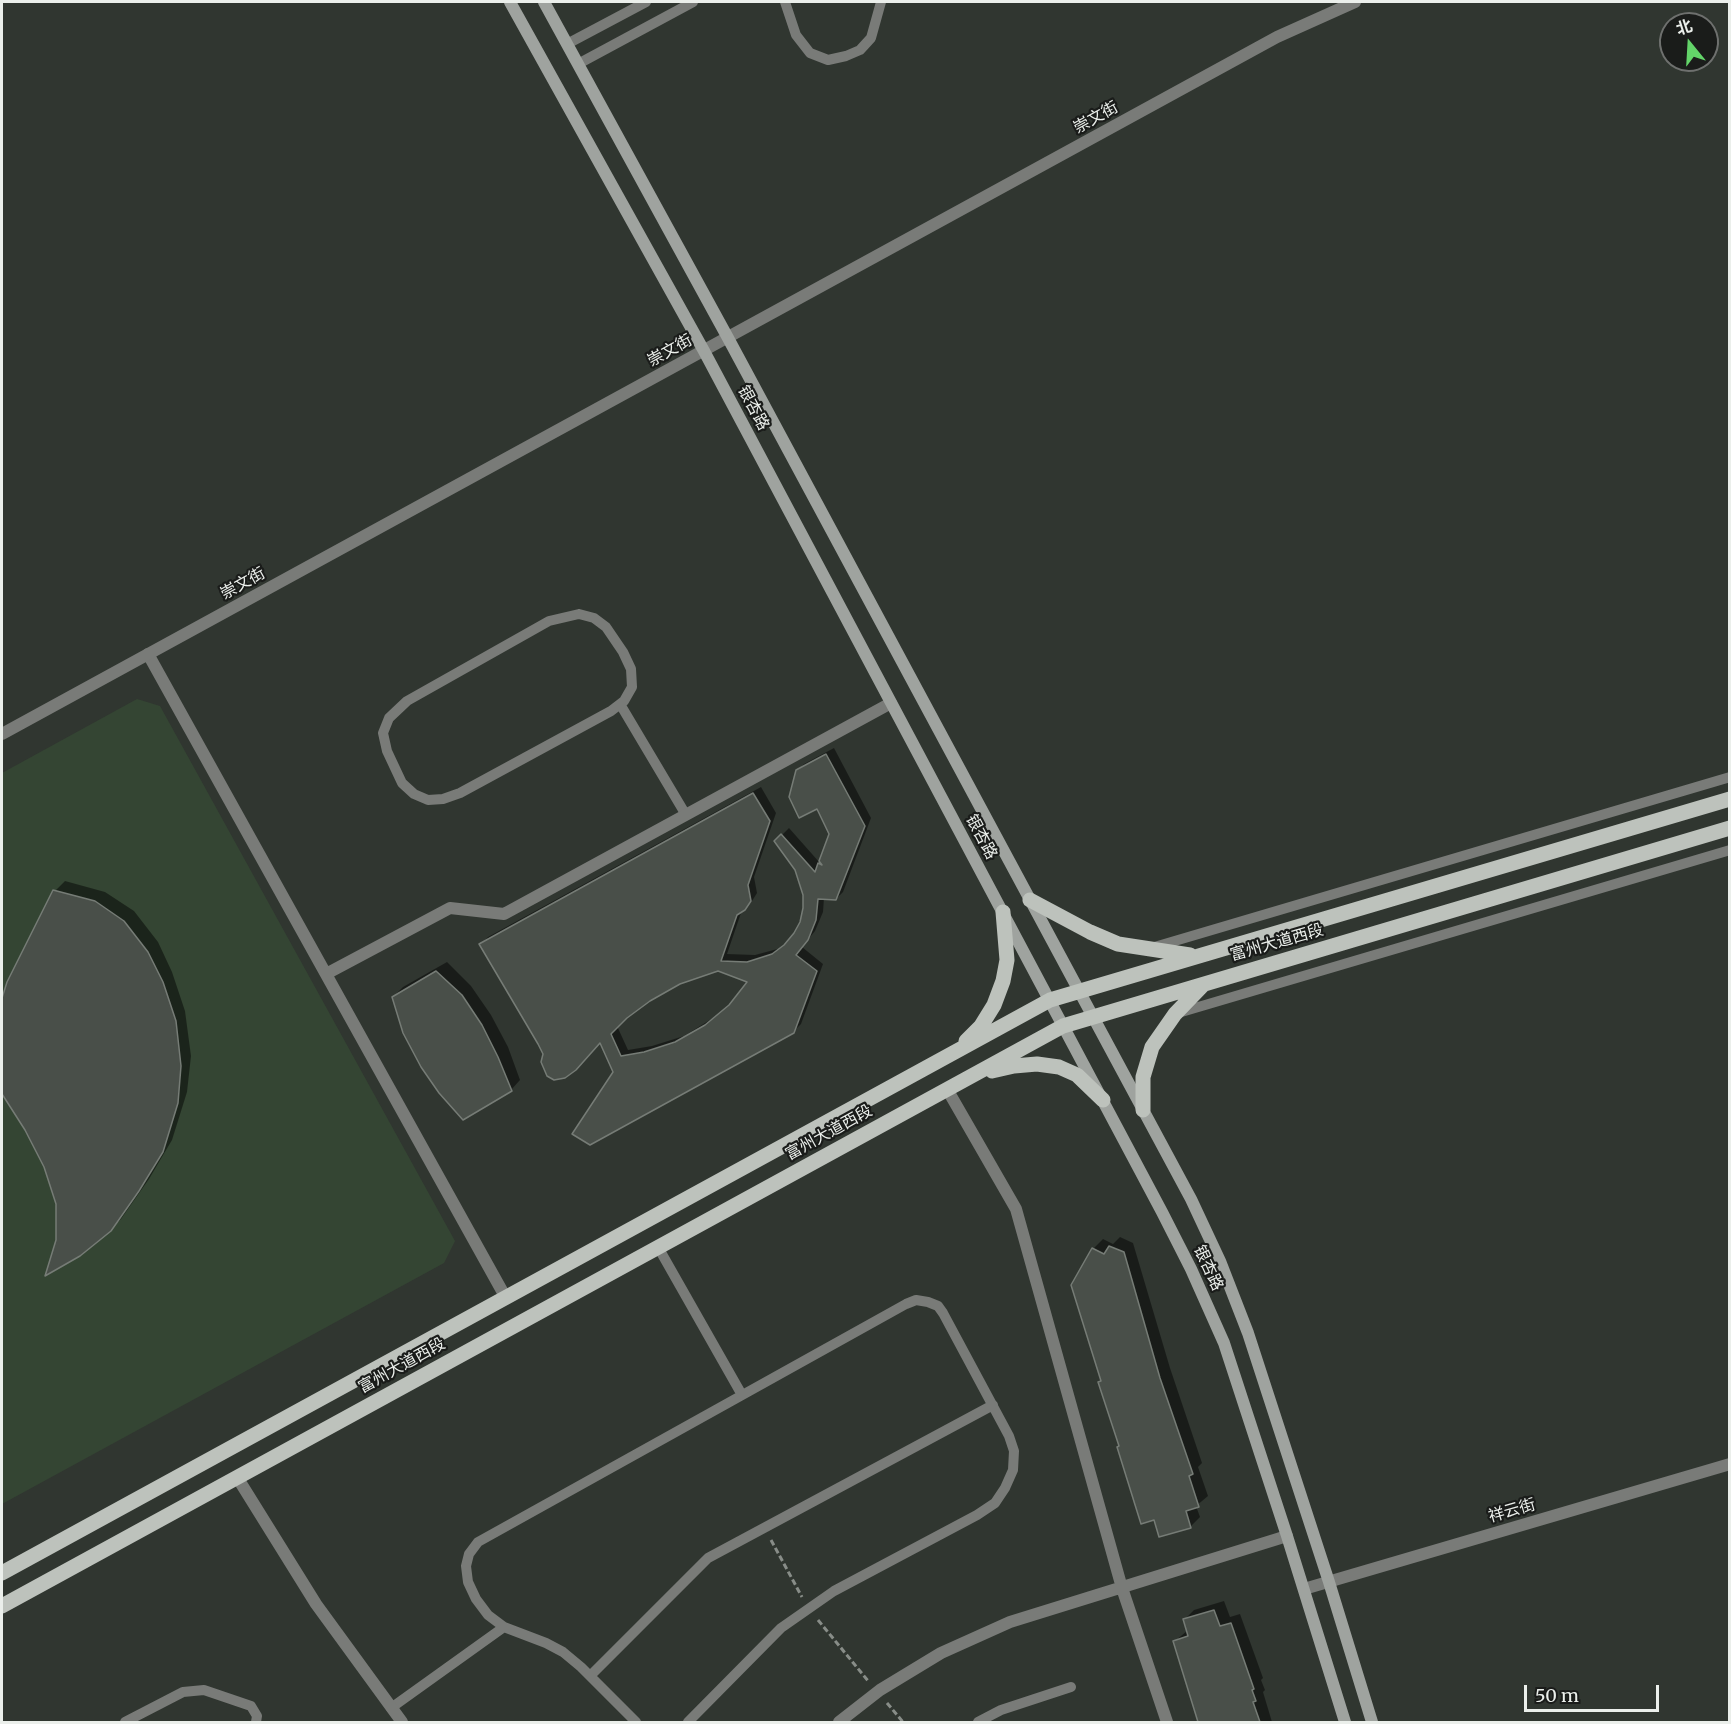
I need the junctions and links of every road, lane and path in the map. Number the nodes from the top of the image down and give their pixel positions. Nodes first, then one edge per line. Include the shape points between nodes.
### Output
1 (510, 2) edge
2 (544, 2) edge
3 (646, 2) edge
4 (693, 2) edge
5 (784, 2) edge
6 (881, 2) edge
7 (1355, 2) edge
8 (567, 44) junction
9 (578, 64) junction
10 (728, 338) junction
11 (704, 351) junction
12 (148, 654) junction
13 (891, 703) junction
14 (620, 704) junction
15 (2, 734) edge
16 (1730, 777) edge
17 (1730, 799) edge
18 (686, 815) junction
19 (1730, 828) edge
20 (1730, 850) edge
21 (1030, 900) junction
22 (1003, 912) junction
23 (1145, 950) junction
24 (1196, 956) junction
25 (326, 974) junction
26 (1206, 982) junction
27 (1079, 991) junction
28 (1050, 1000) junction
29 (1175, 1014) junction
30 (1092, 1017) junction
31 (1063, 1026) junction
32 (957, 1051) junction
33 (974, 1074) junction
34 (947, 1089) junction
35 (1103, 1100) junction
36 (1143, 1110) junction
37 (658, 1247) junction
38 (506, 1298) junction
39 (742, 1395) junction
40 (993, 1405) junction
41 (1730, 1464) edge
42 (237, 1477) junction
43 (764, 1528) junction
44 (1287, 1536) junction
45 (2, 1573) edge
46 (1329, 1582) junction
47 (1122, 1588) junction
48 (1304, 1589) junction
49 (2, 1606) edge
50 (809, 1608) junction
51 (504, 1627) junction
52 (590, 1676) junction
53 (1071, 1687) dead end
54 (877, 1692) junction
55 (391, 1708) junction
56 (125, 1722) edge
57 (256, 1722) edge
58 (402, 1722) edge
59 (636, 1722) edge
60 (688, 1722) edge
61 (839, 1722) edge
62 (903, 1722) edge
63 (978, 1722) edge
64 (1167, 1722) edge
65 (1345, 1722) edge
66 (1372, 1722) edge

1 - 11 main road, 银杏路
2 - 8 main road, 银杏路
3 - 8 lane
4 - 9 lane
5 - 6 lane via 796,35 810,52 828,60 860,50 871,38
7 - 10 street, 崇文街 via 1277,37
8 - 9 main road, 银杏路
9 - 10 main road, 银杏路
10 - 11 street, 崇文街
10 - 21 main road, 银杏路
11 - 12 street, 崇文街
11 - 13 main road, 银杏路
12 - 15 street, 崇文街
12 - 25 street
13 - 18 street
13 - 22 main road, 银杏路
14 - 14 lane via 632,687 631,669 606,627 579,614 549,621 407,701 389,718 382,733 402,783 428,800 443,799
14 - 18 lane
16 - 23 lane
17 - 24 main road, 富州大道西段
18 - 25 street via 504,914 450,908
19 - 26 main road, 富州大道西段
20 - 29 lane
21 - 23 main road via 1090,932
21 - 27 main road, 银杏路
22 - 28 main road, 银杏路
22 - 32 main road via 1003,981 981,1026
23 - 24 main road
24 - 27 main road, 富州大道西段
25 - 38 street
26 - 29 main road
26 - 30 main road, 富州大道西段
27 - 28 main road, 富州大道西段
27 - 30 main road, 银杏路
28 - 31 main road, 银杏路
28 - 32 main road, 富州大道西段
29 - 36 main road via 1152,1047 1143,1077
30 - 31 main road, 富州大道西段
30 - 36 main road, 银杏路
31 - 33 main road, 富州大道西段
31 - 35 main road, 银杏路
32 - 38 main road, 富州大道西段
33 - 34 main road, 富州大道西段
33 - 35 main road via 1038,1064 1059,1067 1077,1075
34 - 37 main road, 富州大道西段
34 - 47 street via 1016,1209
35 - 44 main road, 银杏路 via 1186,1259 1224,1343
36 - 46 main road, 银杏路 via 1220,1261 1248,1333
37 - 39 lane
37 - 42 main road, 富州大道西段
38 - 45 main road, 富州大道西段
39 - 40 lane via 916,1300 938,1306
39 - 51 lane via 478,1542 467,1560 468,1582 488,1615
40 - 43 lane
40 - 50 lane via 1014,1451 1013,1470 995,1503
41 - 46 street, 祥云街
42 - 49 main road, 富州大道西段
42 - 55 street via 316,1604
43 - 50 path
43 - 52 lane via 708,1558
44 - 47 street
44 - 48 main road, 银杏路
46 - 48 street, 祥云街
46 - 66 main road, 银杏路
47 - 54 street via 1010,1622 941,1653
47 - 64 street
48 - 65 main road, 银杏路
50 - 54 path
50 - 60 lane via 781,1628
51 - 52 lane via 563,1652
51 - 55 lane
52 - 59 lane
53 - 63 lane via 1001,1710
54 - 61 street
54 - 62 path
55 - 58 street
56 - 57 lane via 183,1692 204,1690 251,1706

